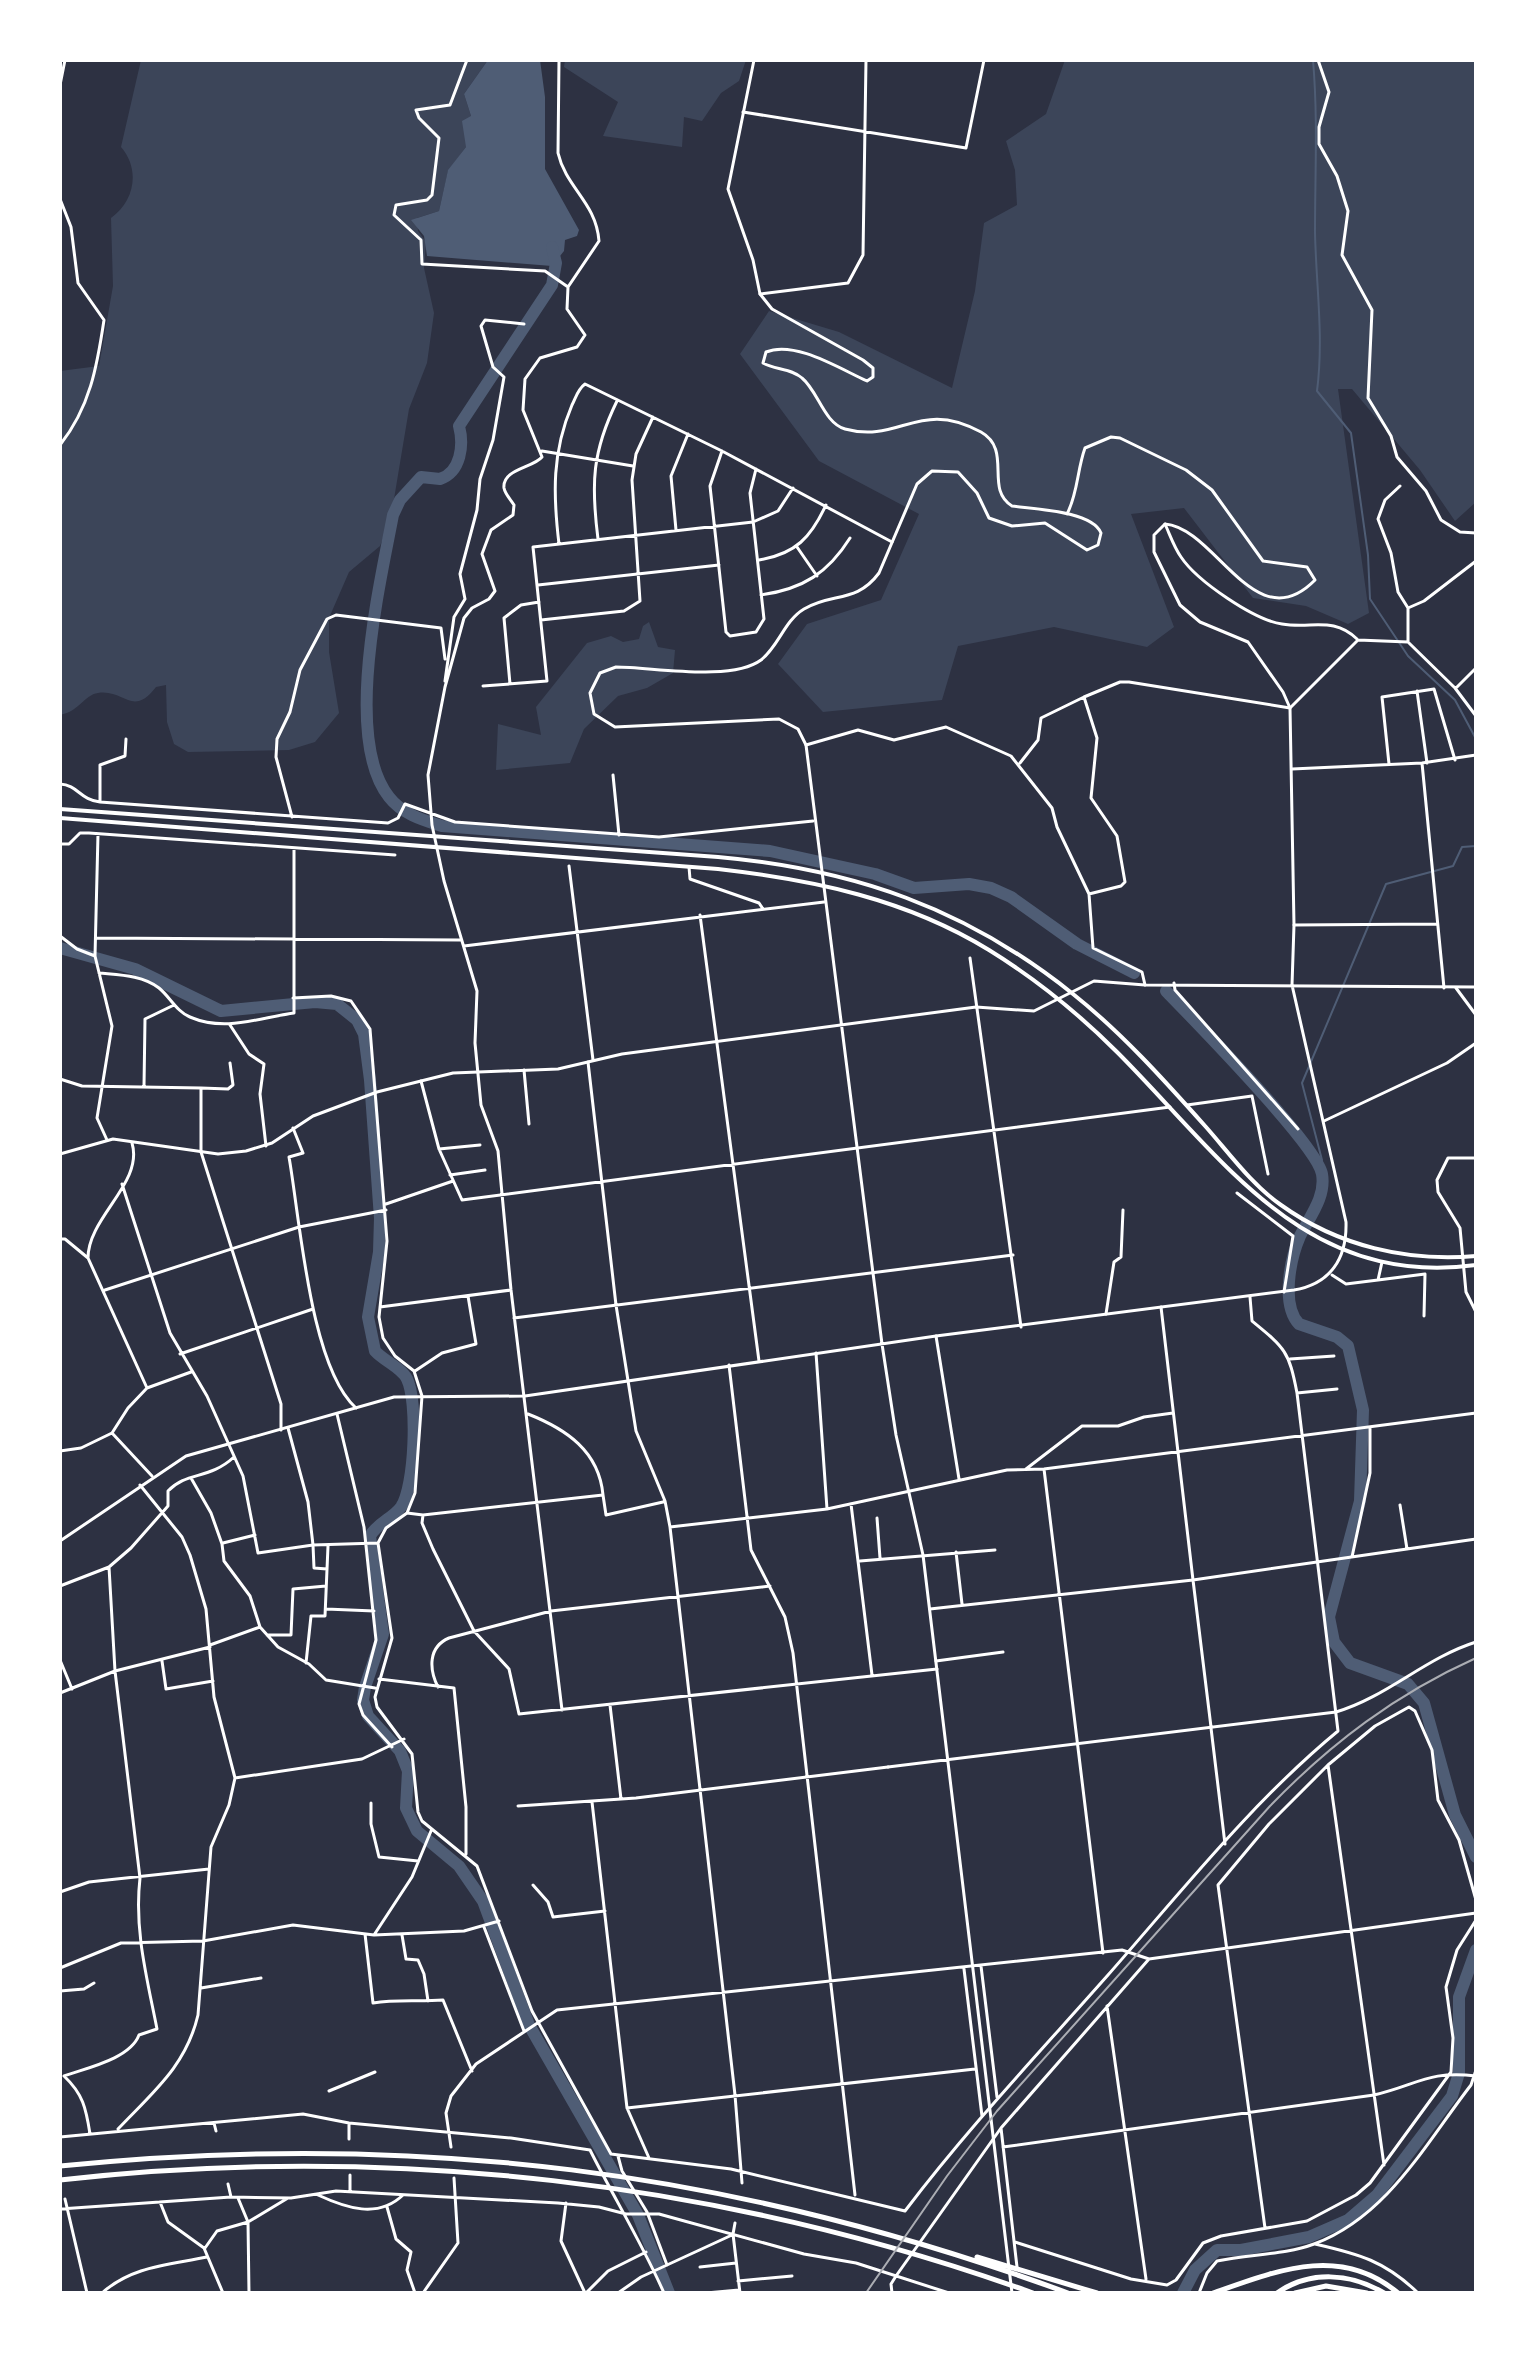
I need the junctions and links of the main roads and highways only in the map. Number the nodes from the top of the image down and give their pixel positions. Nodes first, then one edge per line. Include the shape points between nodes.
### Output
1 (60, 809) edge
2 (60, 818) edge
3 (1476, 1256) edge
4 (1476, 1265) edge
5 (60, 2166) edge
6 (60, 2180) edge
7 (1037, 2278) junction
8 (1033, 2293) edge
9 (1068, 2293) edge
10 (1097, 2293) edge
11 (1213, 2293) edge
12 (1277, 2293) edge
13 (1295, 2293) edge
14 (1367, 2293) edge
15 (1384, 2293) edge
16 (1398, 2293) edge

1 - 3 main road via 718,857 854,878 958,921 1034,964 1071,992 1129,1043 1269,1196 1311,1224 1345,1239 1416,1257
2 - 4 main road via 689,867 821,884 885,901 990,950 1059,1000 1248,1189 1308,1233 1382,1260 1428,1268
5 - 7 highway via 175,2156 366,2153 594,2171 789,2207
6 - 8 highway via 176,2169 310,2166 418,2169 595,2185 786,2220
7 - 9 highway
7 - 10 highway
11 - 16 highway via 1278,2270 1314,2264 1357,2269
12 - 15 highway via 1308,2279 1330,2277 1355,2279
13 - 14 highway via 1339,2286

